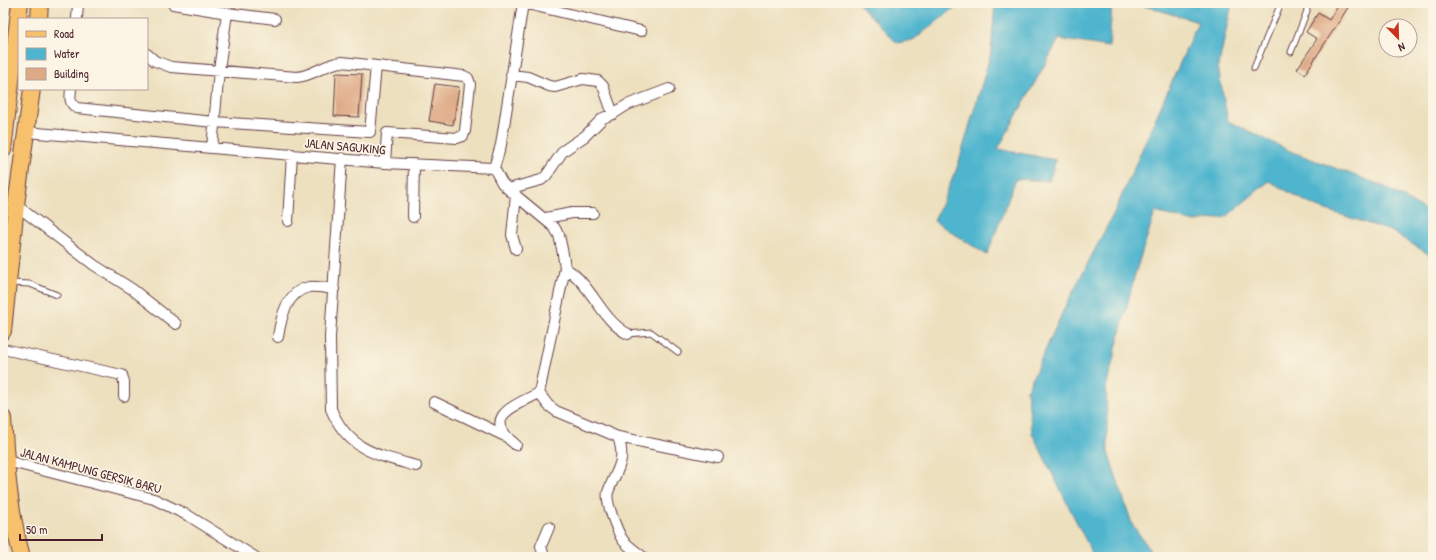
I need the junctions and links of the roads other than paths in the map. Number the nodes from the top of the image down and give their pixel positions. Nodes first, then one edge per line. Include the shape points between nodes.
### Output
1 (13, 3) edge
2 (20, 3) edge
3 (40, 3) edge
4 (78, 3) edge
5 (523, 3) edge
6 (1281, 3) edge
7 (1306, 3) edge
8 (172, 4) dead end
9 (227, 13) junction
10 (18, 18) edge
11 (39, 18) edge
12 (77, 18) edge
13 (275, 19) dead end
14 (18, 20) edge
15 (641, 31) dead end
16 (1291, 52) dead end
17 (148, 55) edge
18 (376, 66) junction
19 (1254, 68) dead end
20 (219, 70) junction
21 (511, 75) junction
22 (669, 89) dead end
23 (32, 90) edge
24 (71, 90) edge
25 (5, 114) edge
26 (613, 114) junction
27 (214, 122) junction
28 (26, 132) junction
29 (370, 132) junction
30 (387, 133) junction
31 (212, 148) junction
32 (3, 150) edge
33 (292, 154) junction
34 (342, 158) junction
35 (385, 163) junction
36 (414, 164) junction
37 (494, 168) junction
38 (512, 192) junction
39 (16, 205) junction
40 (593, 213) dead end
41 (413, 217) dead end
42 (546, 218) junction
43 (288, 221) dead end
44 (516, 249) dead end
45 (565, 268) junction
46 (7, 282) junction
47 (334, 289) junction
48 (57, 295) dead end
49 (176, 324) dead end
50 (3, 331) edge
51 (628, 334) joint
52 (278, 337) dead end
53 (3, 349) edge
54 (678, 352) dead end
55 (539, 393) junction
56 (124, 396) dead end
57 (434, 402) dead end
58 (3, 418) edge
59 (505, 436) junction
60 (618, 437) junction
61 (516, 445) dead end
62 (718, 457) dead end
63 (5, 460) edge
64 (416, 466) dead end
65 (549, 527) dead end
66 (22, 557) edge
67 (255, 557) edge
68 (544, 557) edge
69 (643, 557) edge

1 - 14 main road
2 - 10 main road
3 - 11 main road
4 - 12 street
5 - 15 street
5 - 21 street
6 - 19 lane
7 - 16 lane via 1307,11
8 - 9 street
9 - 13 street
9 - 20 street
14 - 25 main road
17 - 20 street via 170,67
18 - 20 street via 335,62 308,75 297,77
18 - 29 street
18 - 30 street via 464,76 470,84 465,131 462,136 457,138
20 - 27 street
21 - 26 street via 528,77 555,88 583,79 598,81 603,86
21 - 37 street via 501,145
22 - 26 street via 627,105
23 - 28 main road
24 - 27 street via 72,106 77,108
25 - 32 main road
26 - 38 street via 602,118 585,136 562,151 541,180
27 - 29 street
27 - 31 street
28 - 31 street, JALAN SAGUKING
28 - 39 main road
29 - 30 street
30 - 35 street
31 - 33 street, JALAN SAGUKING
33 - 34 street, JALAN SAGUKING
33 - 43 street
34 - 35 street, JALAN SAGUKING
34 - 47 street
35 - 36 street, JALAN SAGUKING
36 - 37 street, JALAN SAGUKING
36 - 41 street
37 - 38 street via 502,183
38 - 42 street
38 - 44 street via 512,235
39 - 46 main road
39 - 49 street
40 - 42 street via 572,213
42 - 45 street via 559,235
45 - 51 street via 575,275 606,315
45 - 55 street
46 - 48 lane via 30,284
46 - 50 main road
47 - 52 street via 309,287 297,292 289,300 284,311
47 - 64 street via 330,337 331,409 353,442 366,450
51 - 54 lane via 651,332
53 - 56 street via 122,376
55 - 59 street via 505,411 500,417
55 - 60 street via 556,411
57 - 59 street
58 - 63 main road
59 - 61 street
60 - 62 street
60 - 69 street via 622,462 607,494 618,532
63 - 66 main road via 14,526
63 - 67 street, JALAN KAMPUNG GERSIK BARU via 154,499 189,516
65 - 68 street via 541,546

